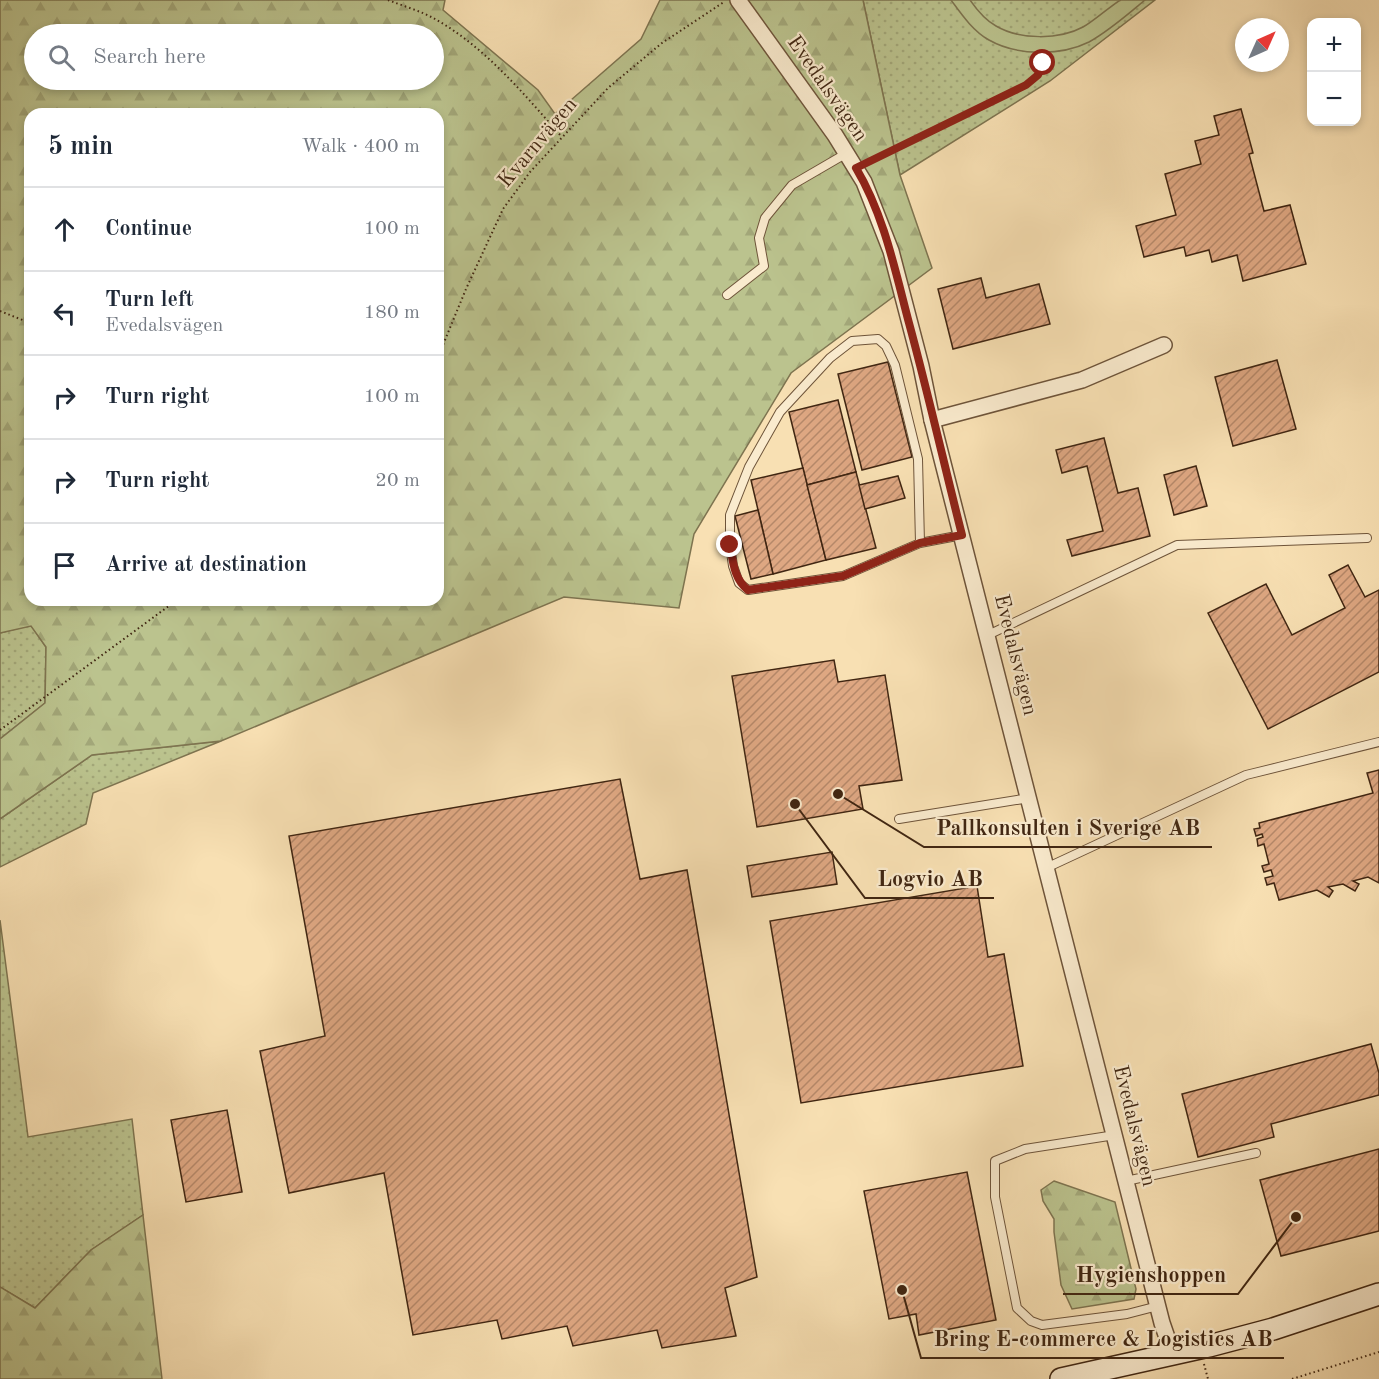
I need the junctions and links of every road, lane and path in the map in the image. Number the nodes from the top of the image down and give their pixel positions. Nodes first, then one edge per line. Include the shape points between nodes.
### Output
1 (388, 0) edge
2 (726, 0) edge
3 (738, 0) edge
4 (442, 24) edge
5 (444, 25) edge
6 (1044, 55) dead end
7 (561, 135) junction
8 (847, 153) junction
9 (856, 168) junction
10 (727, 295) dead end
11 (0, 311) edge
12 (24, 321) edge
13 (444, 343) edge
14 (1164, 345) dead end
15 (933, 420) junction
16 (962, 535) junction
17 (1367, 538) dead end
18 (920, 543) junction
19 (169, 606) edge
20 (988, 635) junction
21 (0, 730) edge
22 (1379, 742) edge
23 (1029, 798) junction
24 (899, 819) dead end
25 (1046, 868) junction
26 (1115, 1135) junction
27 (1256, 1153) dead end
28 (1126, 1181) junction
29 (1379, 1294) edge
30 (1158, 1306) junction
31 (1379, 1352) edge
32 (1173, 1355) junction
33 (1061, 1379) edge
34 (1292, 1379) edge

1 - 4 path
2 - 7 path, Kvarnvägen via 662,43 608,88
3 - 8 street, Evedalsvägen
5 - 7 path via 490,61
6 - 9 path via 1038,75 1026,85
7 - 13 path, Kvarnvägen via 503,209
8 - 9 street, Evedalsvägen
8 - 10 lane via 792,185 765,218 759,238 764,266
9 - 15 street, Evedalsvägen via 891,250
11 - 12 path
14 - 15 street via 1082,380
15 - 16 street, Evedalsvägen
16 - 18 lane
16 - 20 street, Evedalsvägen
17 - 20 lane via 1177,545
18 - 18 lane via 843,576 748,590 736,575 730,515 749,467 780,412 830,358 852,341 878,339 895,365 918,459
19 - 21 path
20 - 23 street, Evedalsvägen
22 - 25 lane via 1246,775
23 - 24 lane
23 - 25 street, Evedalsvägen
25 - 26 street, Evedalsvägen
26 - 28 street, Evedalsvägen
26 - 30 lane via 1025,1149 994,1161 995,1197 1017,1308 1030,1321 1042,1325
27 - 28 lane
28 - 30 street, Evedalsvägen
29 - 32 street via 1273,1329
30 - 32 street, Evedalsvägen
31 - 34 path
32 - 33 street

